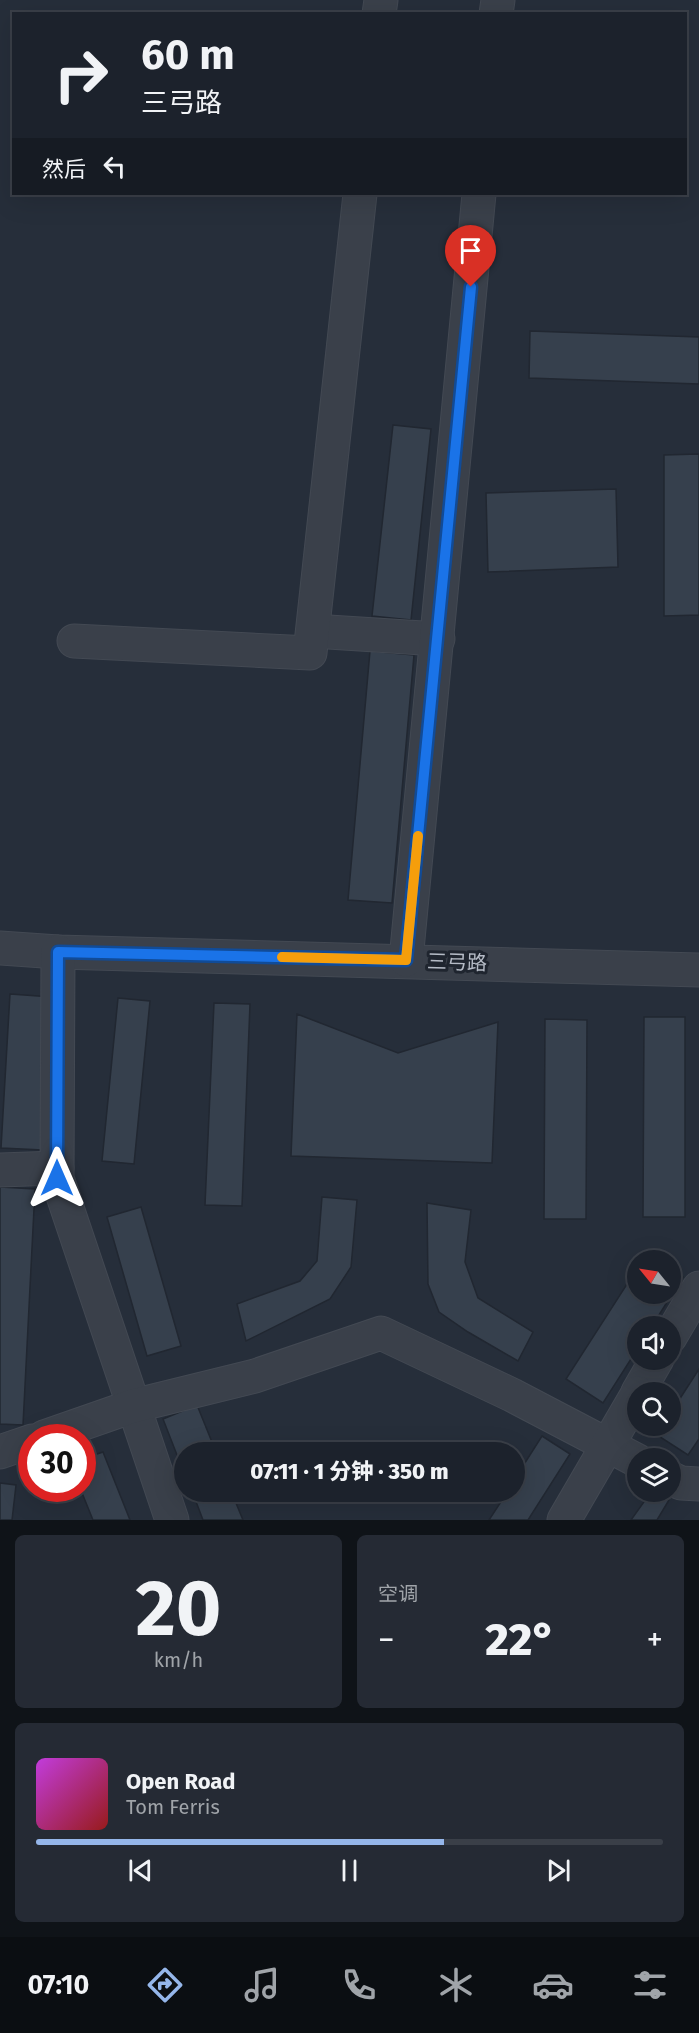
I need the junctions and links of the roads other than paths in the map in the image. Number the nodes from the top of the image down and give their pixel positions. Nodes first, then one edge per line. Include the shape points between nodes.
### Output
1 (360, 195) edge
2 (479, 195) edge
3 (313, 631) junction
4 (438, 639) junction
5 (74, 641) dead end
6 (0, 948) edge
7 (58, 952) junction
8 (406, 960) junction
9 (699, 970) edge
10 (57, 1168) junction
11 (0, 1170) edge
12 (699, 1288) edge
13 (681, 1318) edge
14 (134, 1406) junction
15 (627, 1411) edge
16 (82, 1424) edge
17 (18, 1446) edge
18 (606, 1446) junction
19 (0, 1452) edge
20 (627, 1456) edge
21 (681, 1483) edge
22 (699, 1484) edge
23 (172, 1520) edge
24 (564, 1520) edge

1 - 3 street
2 - 4 street
3 - 4 street
3 - 5 street via 310,653
4 - 8 street
6 - 7 street, 三弓路
7 - 8 street, 三弓路
7 - 10 street
8 - 9 street, 三弓路
10 - 11 street
10 - 14 street via 57,1178
12 - 13 street
14 - 16 street
14 - 18 street via 255,1376 381,1333 512,1395
14 - 23 street
15 - 18 street
17 - 19 street
18 - 20 street
18 - 24 street
21 - 22 street

